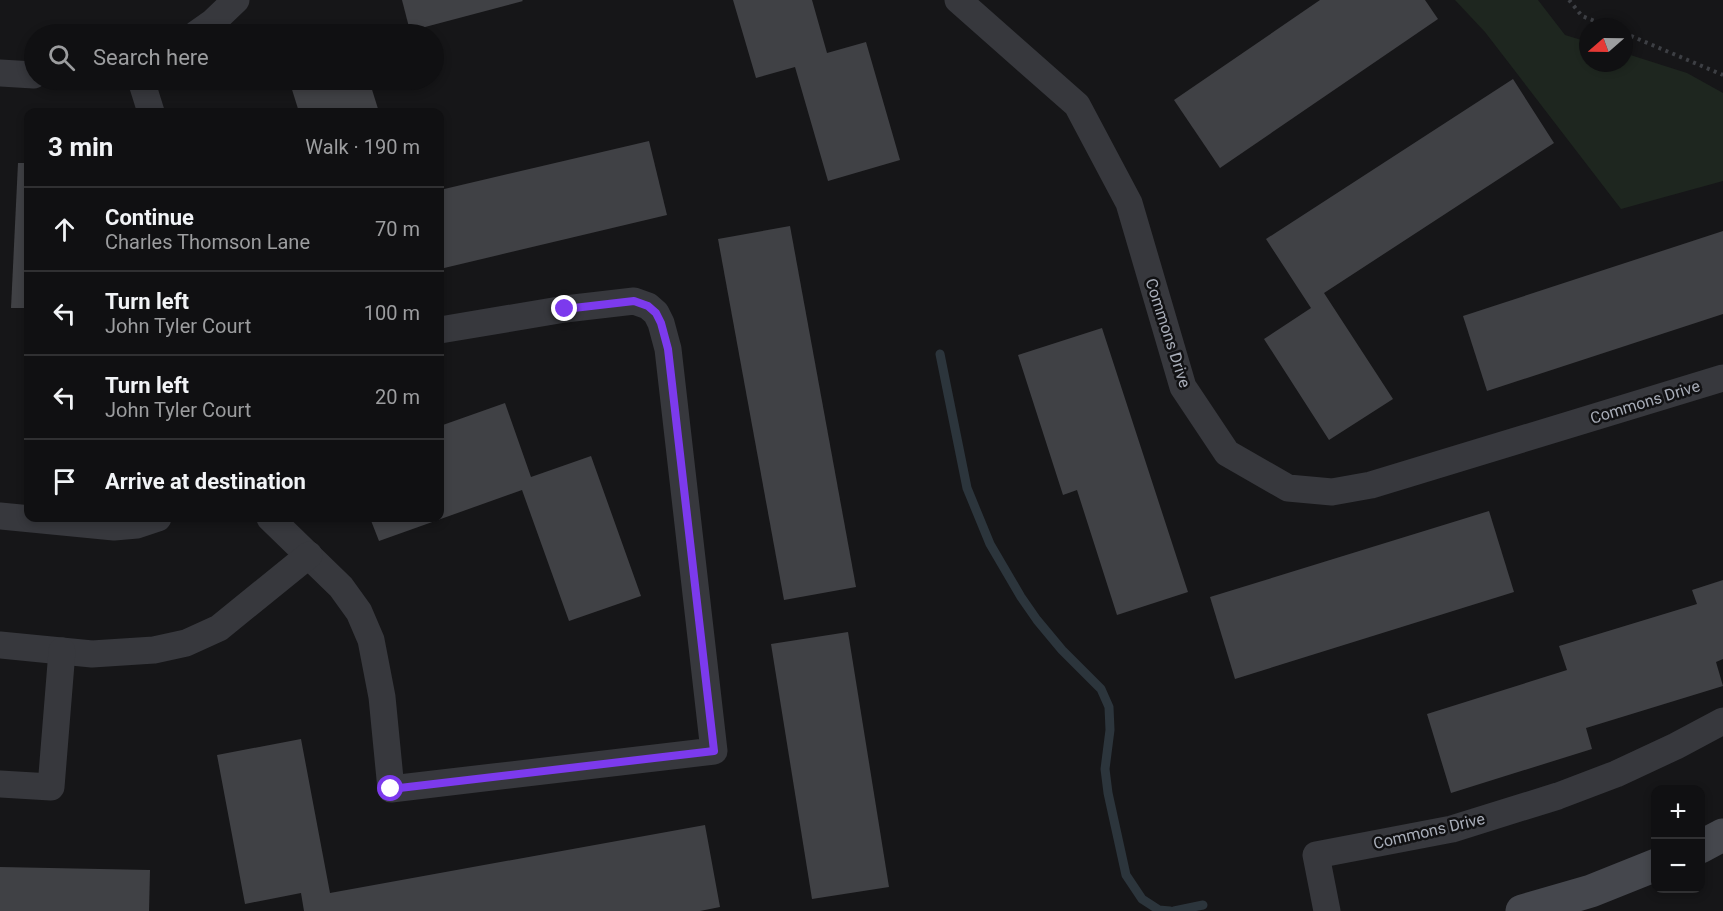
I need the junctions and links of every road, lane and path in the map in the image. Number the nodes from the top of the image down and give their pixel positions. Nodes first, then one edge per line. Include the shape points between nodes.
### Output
1 (236, 0) edge
2 (958, 0) edge
3 (1569, 0) edge
4 (1587, 18) edge
5 (210, 24) edge
6 (1633, 37) edge
7 (0, 73) edge
8 (24, 74) edge
9 (1723, 75) edge
10 (144, 90) edge
11 (150, 108) edge
12 (444, 329) edge
13 (1723, 378) edge
14 (0, 516) edge
15 (24, 518) edge
16 (62, 522) edge
17 (146, 522) edge
18 (274, 522) edge
19 (309, 555) junction
20 (0, 645) edge
21 (62, 651) junction
22 (1723, 721) edge
23 (0, 784) edge
24 (1723, 835) edge
25 (1705, 845) edge
26 (1651, 867) edge
27 (1327, 911) edge
28 (1522, 911) edge

1 - 5 street
2 - 13 street, Commons Drive via 1077,105 1129,202 1183,387 1227,453 1288,488 1332,492 1371,484
3 - 4 path
6 - 9 path
7 - 8 street
10 - 11 street
12 - 19 street via 634,301 656,313 668,349 714,751 391,789 382,698 371,640 359,612 341,587
14 - 15 street
16 - 17 street via 114,527
18 - 19 street
19 - 21 street via 219,628 186,643 119,653
20 - 21 street
21 - 23 street via 51,787
22 - 27 street, Commons Drive via 1626,770 1558,796 1452,829 1316,855
24 - 25 street
26 - 28 street via 1591,891

